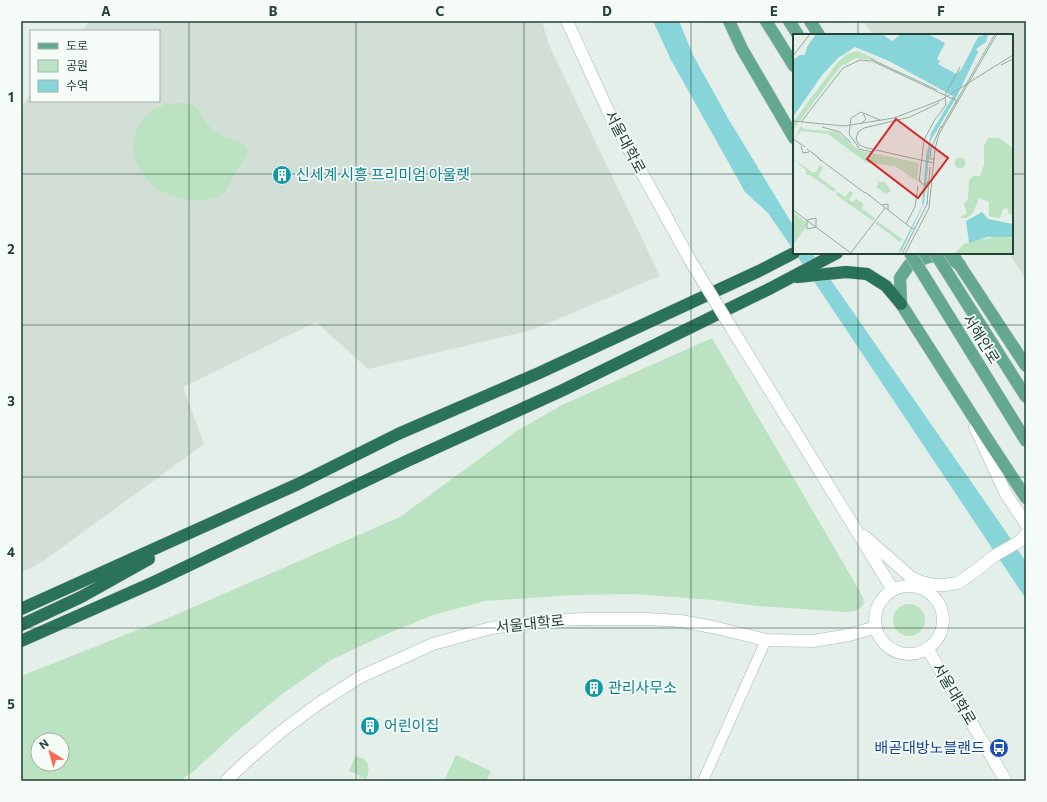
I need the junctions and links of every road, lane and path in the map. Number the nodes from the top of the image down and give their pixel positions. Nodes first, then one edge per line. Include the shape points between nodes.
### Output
1 (567, 21) edge
2 (729, 21) edge
3 (766, 21) edge
4 (789, 21) edge
5 (810, 21) edge
6 (797, 34) edge
7 (818, 34) edge
8 (793, 64) edge
9 (793, 136) edge
10 (793, 246) edge
11 (793, 254) edge
12 (835, 254) edge
13 (911, 254) edge
14 (936, 254) edge
15 (953, 254) edge
16 (780, 260) junction
17 (960, 265) junction
18 (790, 278) junction
19 (902, 304) junction
20 (1026, 366) edge
21 (1026, 397) edge
22 (965, 404) junction
23 (1026, 441) edge
24 (1026, 498) edge
25 (235, 513) junction
26 (1026, 524) edge
27 (854, 527) junction
28 (1024, 537) edge
29 (959, 586) junction
30 (893, 590) junction
31 (924, 590) junction
32 (21, 609) edge
33 (21, 625) edge
34 (53, 627) junction
35 (876, 627) junction
36 (766, 640) junction
37 (21, 641) edge
38 (21, 645) edge
39 (927, 648) junction
40 (226, 781) edge
41 (702, 781) edge
42 (1006, 781) edge

1 - 27 main road, 서울대학로, bridge via 610,115 690,260
2 - 9 main road via 742,49
3 - 8 main road
4 - 6 main road
5 - 7 main road
10 - 16 highway
11 - 16 highway
12 - 18 highway
13 - 23 main road, 서해안로, bridge
14 - 21 main road, 서해안로, bridge
15 - 17 main road
16 - 25 highway via 539,373 398,434
17 - 19 main road via 945,255 928,257 909,265 900,278
17 - 20 main road
18 - 19 highway via 846,272 867,274 886,286
18 - 34 highway via 561,391
19 - 22 main road
22 - 24 main road
22 - 26 main road via 1006,494
25 - 32 highway
25 - 33 highway via 81,597
27 - 29 main road via 912,578 933,585
27 - 30 main road, 서울대학로
28 - 29 main road via 994,556
29 - 31 main road via 948,593
30 - 31 main road via 914,586
30 - 35 main road via 878,606 875,616
31 - 39 main road, 서울대학로 via 938,602 943,617 942,629 936,640
34 - 37 highway
34 - 38 highway
35 - 36 main road, 서울대학로 via 813,641
35 - 39 main road, 서울대학로 via 884,644 900,653 910,654
36 - 40 main road, 서울대학로 via 717,628 646,619 556,620 492,628 462,635 433,644 360,677 284,730
36 - 41 street
39 - 42 main road, 서울대학로

